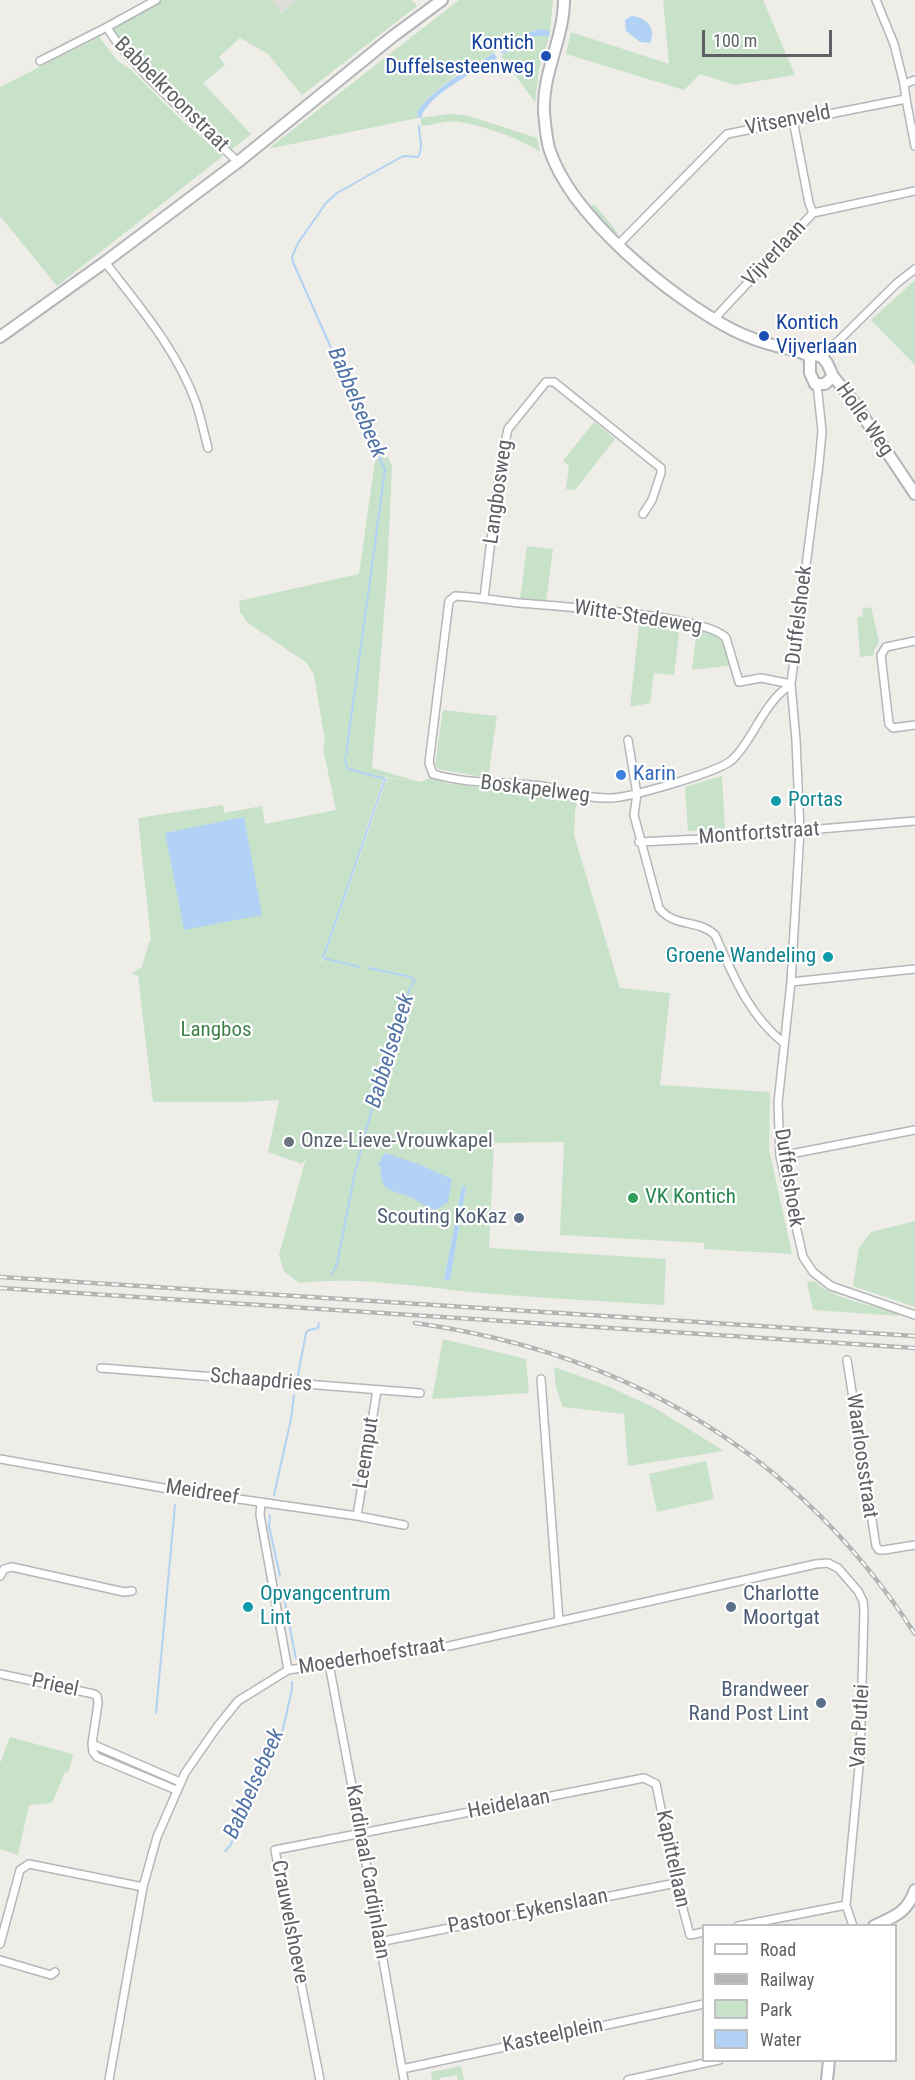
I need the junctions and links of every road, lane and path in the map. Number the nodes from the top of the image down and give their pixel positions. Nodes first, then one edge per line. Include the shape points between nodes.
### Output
1 (156, 0) edge
2 (442, 0) edge
3 (564, 0) edge
4 (876, 0) edge
5 (107, 27) junction
6 (40, 61) dead end
7 (915, 80) edge
8 (904, 84) junction
9 (906, 99) junction
10 (793, 120) junction
11 (915, 146) edge
12 (237, 162) junction
13 (915, 191) edge
14 (813, 213) junction
15 (618, 245) junction
16 (105, 262) junction
17 (915, 269) edge
18 (714, 319) junction
19 (0, 337) edge
20 (810, 357) junction
21 (822, 357) junction
22 (833, 376) junction
23 (817, 384) junction
24 (208, 448) dead end
25 (915, 494) edge
26 (643, 514) dead end
27 (484, 598) junction
28 (915, 641) edge
29 (791, 684) junction
30 (915, 725) edge
31 (628, 740) dead end
32 (637, 794) junction
33 (915, 821) edge
34 (800, 831) junction
35 (639, 842) junction
36 (915, 969) edge
37 (791, 982) junction
38 (784, 1043) junction
39 (915, 1130) edge
40 (780, 1156) junction
41 (915, 1316) edge
42 (847, 1360) dead end
43 (101, 1368) dead end
44 (541, 1379) dead end
45 (377, 1390) junction
46 (420, 1393) dead end
47 (0, 1458) edge
48 (261, 1502) junction
49 (357, 1516) junction
50 (404, 1525) dead end
51 (915, 1545) edge
52 (828, 1563) joint
53 (0, 1576) edge
54 (132, 1591) dead end
55 (559, 1621) junction
56 (329, 1664) junction
57 (288, 1670) junction
58 (0, 1674) edge
59 (92, 1744) junction
60 (180, 1782) junction
61 (656, 1784) joint
62 (176, 1790) junction
63 (361, 1834) junction
64 (676, 1883) junction
65 (143, 1887) junction
66 (915, 1890) edge
67 (846, 1905) junction
68 (748, 1924) edge
69 (852, 1924) edge
70 (878, 1924) edge
71 (702, 1932) edge
72 (379, 1942) junction
73 (0, 1944) edge
74 (0, 1960) edge
75 (55, 1972) dead end
76 (702, 2004) edge
77 (715, 2062) edge
78 (829, 2062) edge
79 (402, 2069) junction
80 (659, 2077) edge
81 (109, 2080) edge
82 (320, 2080) edge
83 (404, 2080) edge
84 (628, 2080) edge
85 (827, 2080) edge

1 - 5 street, Babbelkroonstraat
2 - 12 street
3 - 15 street via 544,93 549,147 570,190
4 - 8 street via 894,44
5 - 6 street, Babbelkroonstraat
5 - 12 street, Babbelkroonstraat via 160,89
7 - 8 street
8 - 9 street
9 - 10 street, Vitsenveld
9 - 11 street
10 - 14 street
10 - 15 street, Vitsenveld via 725,135
12 - 16 street
13 - 14 street, Vijverlaan
14 - 18 street, Vijverlaan
15 - 18 street
16 - 19 street
16 - 24 street via 161,335 179,367 196,403
17 - 21 street
18 - 20 street via 755,339
20 - 21 street
20 - 23 street, Duffelshoek via 810,373
21 - 22 street
22 - 23 street via 825,384
22 - 25 street, Holle Weg
23 - 29 street, Duffelshoek via 822,431
26 - 27 street, Langbosweg via 652,500 661,468 554,382 546,382 508,429
27 - 29 street, Witte-Stedeweg via 608,609 707,628 726,638 739,682 761,678
27 - 32 street, Boskapelweg via 456,596 449,601 429,763 433,774 469,782 544,787 578,795 610,798
28 - 30 street via 886,647 881,655 889,724 893,728
29 - 32 street, Duffelshoek via 774,699 731,761
29 - 34 street
31 - 32 street
32 - 35 street via 634,815
33 - 34 street, Montfortstraat
34 - 35 street, Montfortstraat
34 - 37 street
35 - 38 street via 659,908 665,916 709,929 715,935 740,991 769,1031
36 - 37 street
37 - 38 street
38 - 40 street, Duffelshoek via 778,1103
39 - 40 street
40 - 41 street, Duffelshoek via 803,1257 817,1276 834,1287
42 - 51 street, Waarloosstraat via 876,1546 879,1550
43 - 45 street, Schaapdries
44 - 55 street
45 - 46 street, Schaapdries
45 - 49 street, Leemput
47 - 48 street, Meidreef
48 - 49 street, Meidreef
48 - 57 street via 260,1515
49 - 50 street, Meidreef
52 - 55 street, Moederhoefstraat
52 - 67 street, Van Putlei via 838,1568 858,1591 865,1623 860,1756
53 - 54 street via 4,1569 12,1567
55 - 56 street, Moederhoefstraat via 448,1646
56 - 57 street, Moederhoefstraat
56 - 63 street, Kardinaal Cardijnlaan
57 - 60 street, Moederhoefstraat via 238,1701 199,1750
58 - 59 street, Prieel via 97,1696
59 - 60 street
59 - 62 street via 97,1757
60 - 62 street, Moederhoefstraat
61 - 63 street, Heidelaan via 644,1778
61 - 64 street, Kapittellaan
62 - 65 street, Moederhoefstraat
63 - 72 street, Kardinaal Cardijnlaan
63 - 82 street, Crauwelshoeve via 275,1850
64 - 71 street, Kapittellaan via 690,1935
64 - 72 street, Pastoor Eykenslaan
65 - 73 street via 28,1864 20,1870
65 - 81 street, Moederhoefstraat
66 - 70 street via 904,1911
67 - 68 street
67 - 69 street, Van Putlei
72 - 79 street, Kardinaal Cardijnlaan
74 - 75 street via 51,1975
76 - 79 street, Kasteelplein
77 - 80 street
78 - 85 street
79 - 83 street, Kardinaal Cardijnlaan
80 - 84 street

